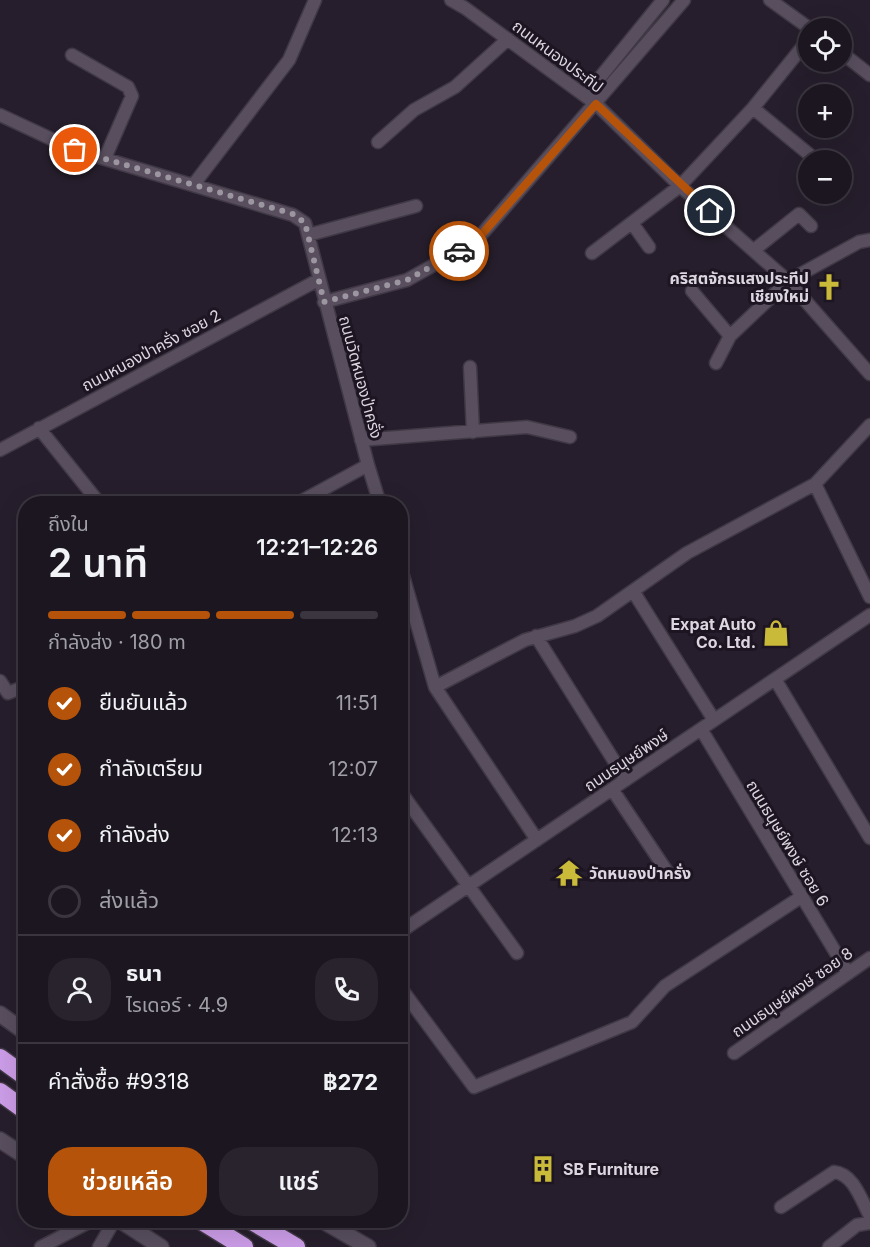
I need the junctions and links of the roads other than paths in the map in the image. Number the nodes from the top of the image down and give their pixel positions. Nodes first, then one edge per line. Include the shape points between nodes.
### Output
1 (315, 0) edge
2 (451, 0) edge
3 (663, 0) edge
4 (684, 0) edge
5 (770, 0) edge
6 (798, 21) edge
7 (508, 39) junction
8 (798, 52) edge
9 (72, 55) dead end
10 (852, 61) edge
11 (870, 75) edge
12 (585, 96) junction
13 (596, 104) junction
14 (753, 108) junction
15 (0, 115) edge
16 (378, 142) dead end
17 (804, 150) edge
18 (105, 158) junction
19 (194, 184) junction
20 (680, 186) junction
21 (416, 206) dead end
22 (632, 223) junction
23 (811, 225) dead end
24 (308, 235) junction
25 (870, 240) edge
26 (649, 247) dead end
27 (754, 250) junction
28 (592, 253) dead end
29 (318, 280) junction
30 (788, 281) junction
31 (692, 291) dead end
32 (324, 302) junction
33 (730, 336) junction
34 (716, 363) dead end
35 (470, 367) dead end
36 (870, 374) edge
37 (870, 425) edge
38 (39, 428) junction
39 (473, 432) junction
40 (570, 437) dead end
41 (362, 440) junction
42 (0, 450) edge
43 (368, 465) junction
44 (815, 484) junction
45 (94, 496) edge
46 (311, 496) edge
47 (378, 496) edge
48 (633, 591) junction
49 (408, 592) edge
50 (870, 597) edge
51 (870, 615) edge
52 (536, 636) junction
53 (775, 679) junction
54 (0, 681) edge
55 (435, 687) junction
56 (18, 689) edge
57 (714, 720) junction
58 (701, 729) junction
59 (626, 780) junction
60 (612, 789) junction
61 (408, 802) edge
62 (870, 838) edge
63 (537, 840) junction
64 (668, 873) dead end
65 (470, 885) junction
66 (801, 897) junction
67 (408, 927) edge
68 (517, 953) dead end
69 (870, 958) edge
70 (848, 973) junction
71 (408, 998) edge
72 (0, 1014) edge
73 (18, 1027) edge
74 (734, 1053) dead end
75 (0, 1058) edge
76 (18, 1071) edge
77 (0, 1092) edge
78 (18, 1105) edge
79 (0, 1140) edge
80 (18, 1152) edge
81 (781, 1207) dead end
82 (870, 1216) edge
83 (870, 1223) edge
84 (78, 1228) edge
85 (110, 1228) edge
86 (132, 1228) edge
87 (213, 1228) edge
88 (264, 1228) edge
89 (335, 1228) edge
90 (41, 1247) edge
91 (99, 1247) edge
92 (161, 1247) edge
93 (244, 1247) edge
94 (296, 1247) edge
95 (368, 1247) edge
96 (828, 1247) edge

1 - 19 street via 289,60
2 - 7 street, ถนนหนองประทีป
3 - 12 street
4 - 13 street
5 - 6 street
7 - 12 street, ถนนหนองประทีป
7 - 16 street via 455,87 414,110
8 - 14 street
9 - 18 street via 131,92
10 - 11 street
12 - 13 street, ถนนหนองประทีป
13 - 20 street, ถนนหนองประทีป
13 - 32 street via 475,242 407,280
14 - 17 street
14 - 20 street
15 - 18 street, ถนนวัดหนองป่าครั่ง via 75,150
18 - 19 street, ถนนวัดหนองป่าครั่ง
19 - 24 street, ถนนวัดหนองป่าครั่ง via 293,214 305,223
20 - 22 street
20 - 27 street, ถนนหนองประทีป
21 - 24 street
22 - 26 street
22 - 28 street
23 - 27 street via 799,214
24 - 29 street, ถนนวัดหนองป่าครั่ง
25 - 30 street via 859,242
27 - 30 street, ถนนหนองประทีป
29 - 32 street, ถนนวัดหนองป่าครั่ง
29 - 38 street, ถนนหนองป่าครั่ง ซอย 2
30 - 33 street
30 - 36 street, ถนนหนองประทีป
31 - 33 street
32 - 41 street, ถนนวัดหนองป่าครั่ง
33 - 34 street
35 - 39 street
37 - 44 street
38 - 42 street, ถนนหนองป่าครั่ง ซอย 2
38 - 45 street
39 - 40 street via 527,427
39 - 41 street
41 - 43 street, ถนนวัดหนองป่าครั่ง
43 - 46 street
43 - 47 street, ถนนวัดหนองป่าครั่ง
44 - 48 street via 687,553
44 - 50 street
48 - 52 street via 597,616
48 - 57 street
49 - 55 street
51 - 53 street, ถนนธนุษย์พงษ์
52 - 55 street
52 - 59 street
53 - 57 street, ถนนธนุษย์พงษ์
53 - 62 street
54 - 56 street via 8,693
55 - 63 street
57 - 58 street, ถนนธนุษย์พงษ์
58 - 59 street, ถนนธนุษย์พงษ์
58 - 66 street, ถนนธนุษย์พงษ์ ซอย 6
59 - 60 street, ถนนธนุษย์พงษ์
60 - 63 street, ถนนธนุษย์พงษ์
60 - 64 street
61 - 65 street
63 - 65 street, ถนนธนุษย์พงษ์
65 - 67 street, ถนนธนุษย์พงษ์
65 - 68 street
66 - 70 street, ถนนธนุษย์พงษ์ ซอย 6
66 - 71 street via 665,986 632,1022 474,1087
69 - 70 street, ถนนธนุษย์ผงษ์ ซอย 8
70 - 74 street, ถนนธนุษย์ผงษ์ ซอย 8
72 - 73 main road
75 - 76 highway
77 - 78 highway
79 - 80 main road
81 - 82 street via 834,1172 850,1179
83 - 96 street via 857,1225
84 - 90 street
85 - 91 street
86 - 92 main road
87 - 93 highway
88 - 94 highway
89 - 95 main road

